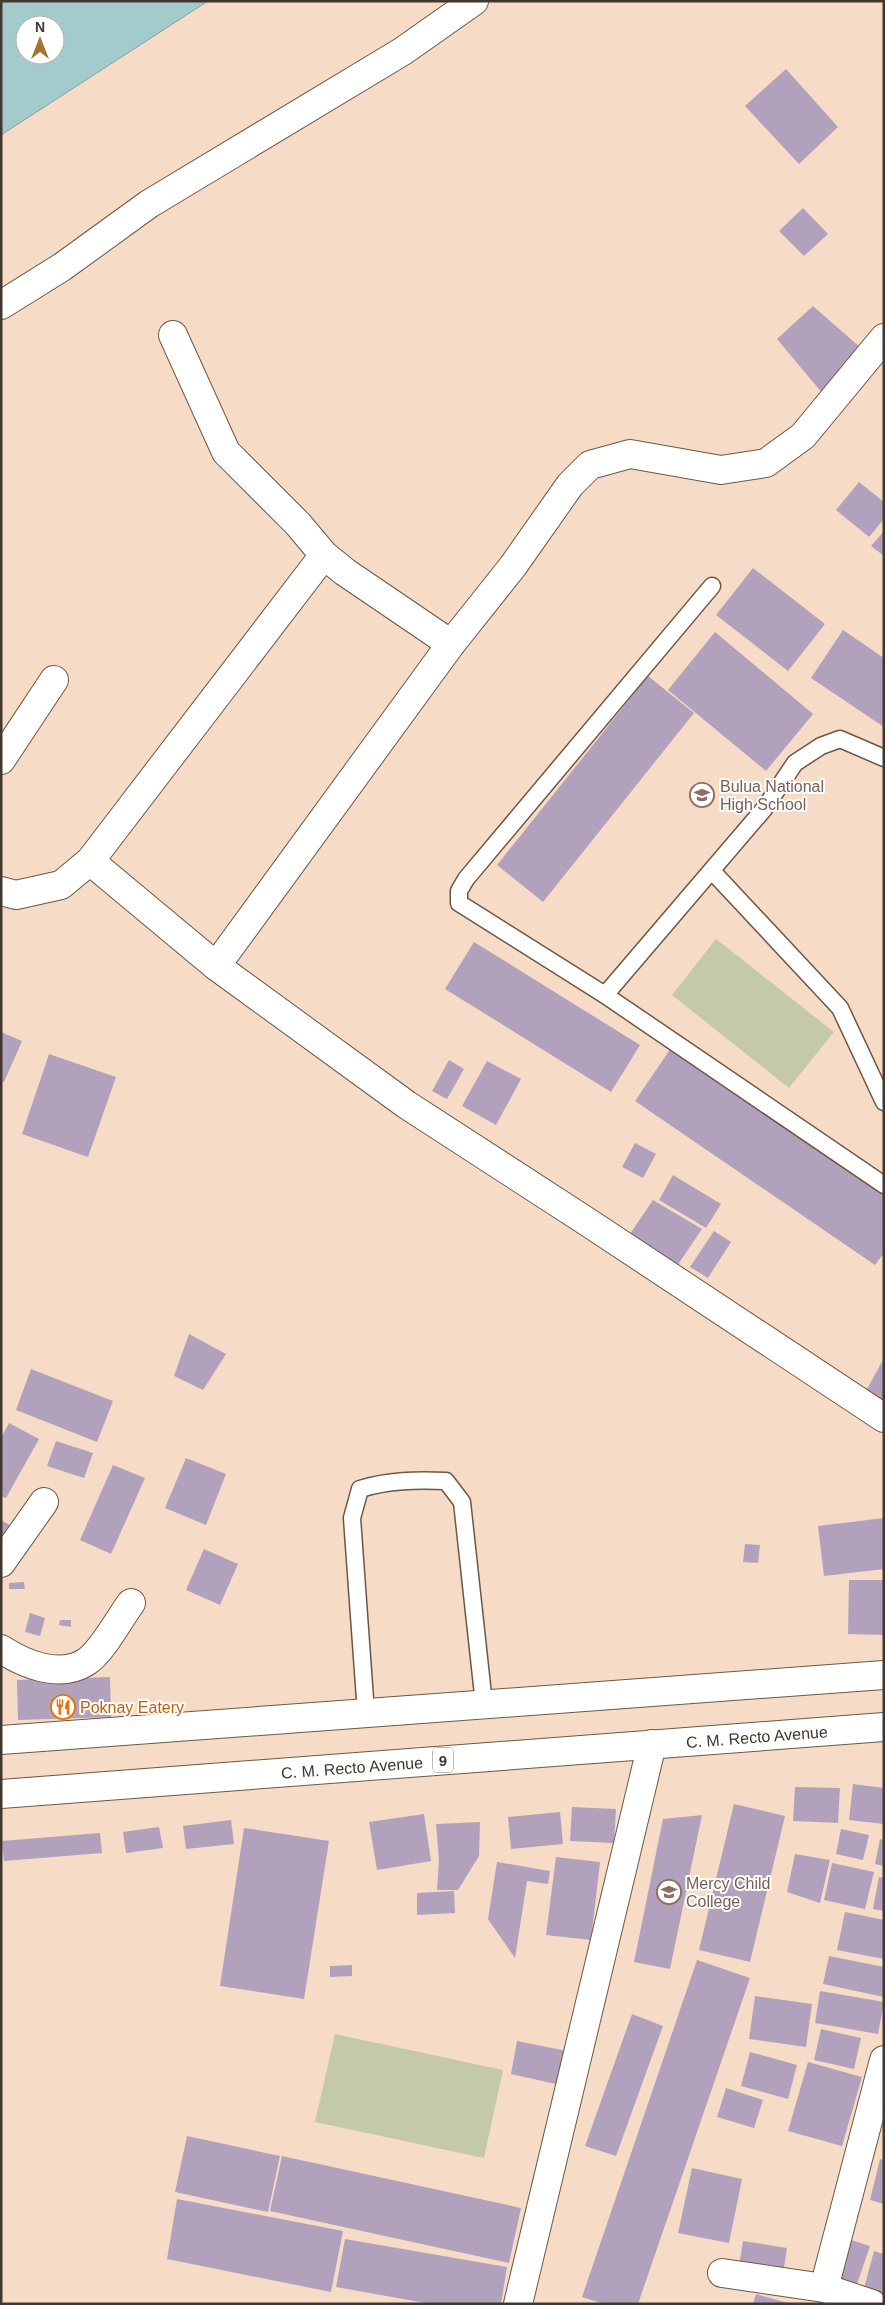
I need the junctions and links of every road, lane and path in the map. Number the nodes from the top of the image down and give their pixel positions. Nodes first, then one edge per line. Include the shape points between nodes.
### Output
1 (474, 1) edge
2 (1, 305) edge
3 (173, 335) dead end
4 (884, 338) edge
5 (324, 555) junction
6 (712, 586) dead end
7 (451, 644) junction
8 (54, 680) dead end
9 (884, 758) edge
10 (1, 760) edge
11 (90, 861) junction
12 (712, 871) junction
13 (1, 891) edge
14 (216, 966) junction
15 (605, 995) junction
16 (884, 1102) edge
17 (884, 1185) edge
18 (884, 1418) edge
19 (44, 1502) dead end
20 (1, 1563) edge
21 (131, 1603) dead end
22 (1, 1649) edge
23 (884, 1675) edge
24 (484, 1704) junction
25 (366, 1713) junction
26 (884, 1727) edge
27 (1, 1740) edge
28 (652, 1744) junction
29 (1, 1794) edge
30 (884, 2060) edge
31 (722, 2272) dead end
32 (824, 2288) junction
33 (870, 2303) edge
34 (518, 2304) edge

1 - 2 main road via 402,51 149,204 62,267
3 - 5 main road via 226,452 298,524
4 - 7 main road via 803,436 766,463 721,470 630,454 590,466 570,485 513,566
5 - 7 main road
5 - 11 main road
6 - 15 lane via 459,891 459,903
7 - 14 main road
8 - 10 main road
9 - 12 lane via 840,739 821,746 795,763 764,809
11 - 13 main road via 61,884 16,895
11 - 14 main road
12 - 15 lane
12 - 16 lane via 840,1008
14 - 18 main road via 407,1105
15 - 17 lane
19 - 20 main road
21 - 22 main road via 96,1653 75,1666 52,1669 19,1660
23 - 24 main road
24 - 25 main road
24 - 25 lane via 462,1502 446,1481 380,1482 360,1489 352,1518
25 - 27 main road
26 - 28 main road, C. M. Recto Avenue / 9
28 - 29 main road, C. M. Recto Avenue / 9
28 - 34 main road
30 - 32 main road
31 - 32 main road
32 - 33 main road

